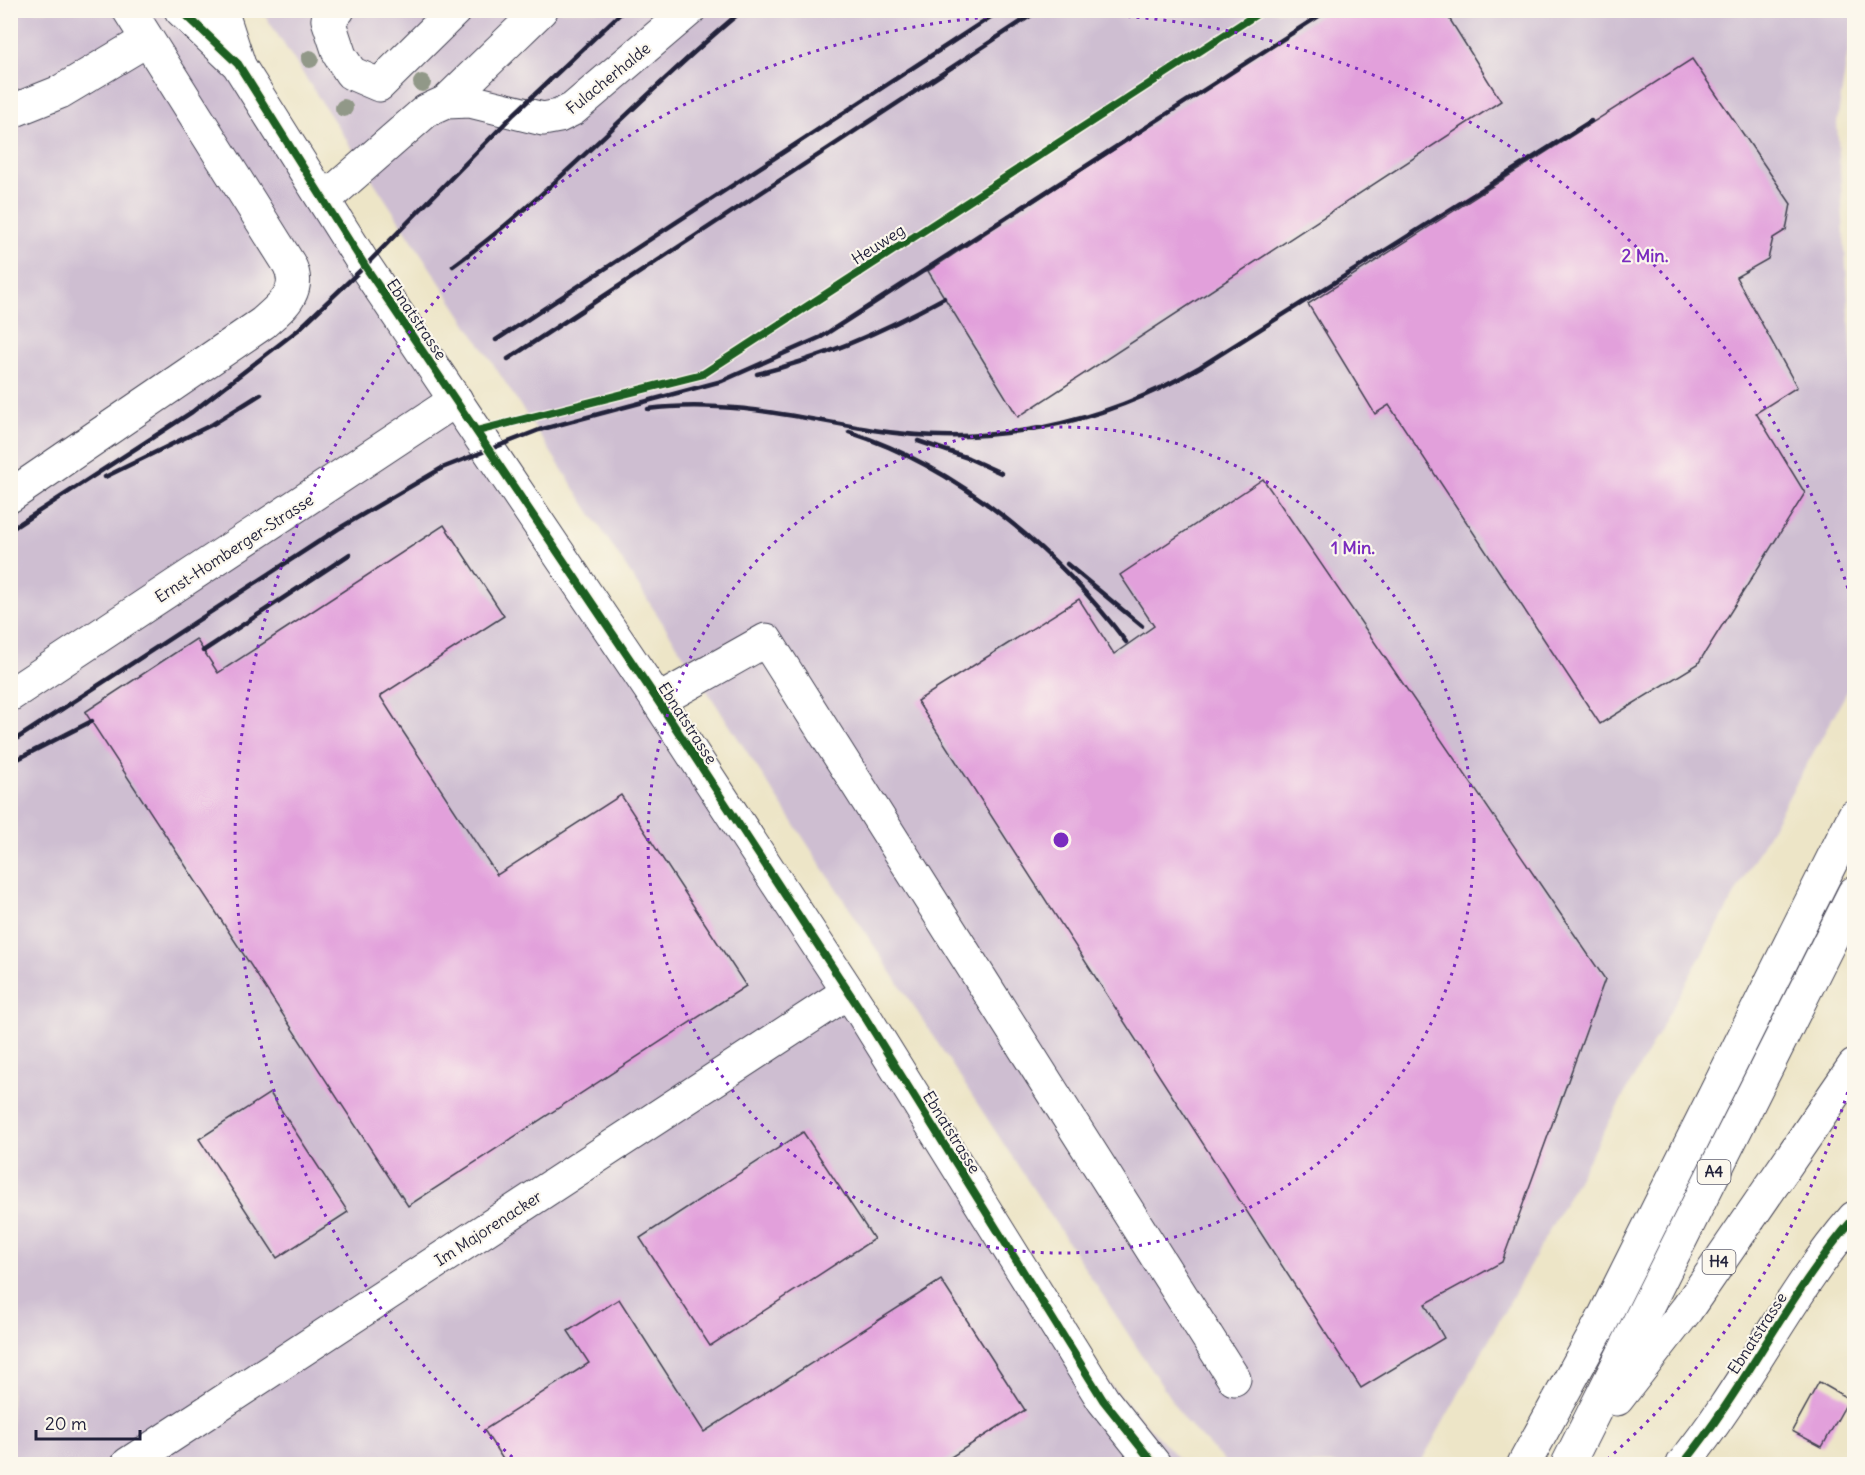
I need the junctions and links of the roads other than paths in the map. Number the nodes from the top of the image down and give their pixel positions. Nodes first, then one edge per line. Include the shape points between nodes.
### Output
1 (129, 10) edge
2 (181, 10) edge
3 (222, 10) edge
4 (455, 10) edge
5 (541, 10) edge
6 (689, 10) edge
7 (327, 14) edge
8 (147, 40) junction
9 (238, 64) junction
10 (446, 102) junction
11 (10, 112) edge
12 (324, 200) junction
13 (456, 400) junction
14 (10, 496) edge
15 (10, 695) edge
16 (658, 701) junction
17 (1854, 816) edge
18 (1854, 893) edge
19 (848, 992) junction
20 (1854, 1066) edge
21 (1854, 1218) edge
22 (1234, 1379) dead end
23 (1571, 1458) edge
24 (128, 1464) edge
25 (1154, 1464) edge
26 (1524, 1464) edge
27 (1683, 1464) edge

1 - 8 main road
2 - 9 main road, Ebnatstrasse
3 - 9 main road, Ebnatstrasse
4 - 7 main road via 379,85 351,73 340,56
5 - 10 main road, Fulacherhalde
6 - 10 main road, Fulacherhalde via 573,109 559,116 543,119 470,101
8 - 11 main road via 60,92
8 - 14 main road via 289,264 294,273 292,293 263,323
9 - 12 main road, Ebnatstrasse
10 - 12 main road, Fulacherhalde via 426,111
12 - 13 main road, Ebnatstrasse
13 - 15 main road, Ernst-Homberger-Strasse
13 - 16 main road, Ebnatstrasse
16 - 19 main road, Ebnatstrasse
16 - 22 main road via 765,640
17 - 26 main road, A4 via 1601,1323
18 - 23 main road, A4
19 - 24 main road, Im Majorenacker
19 - 25 main road, Ebnatstrasse via 1103,1400
20 - 23 main road, H4 via 1663,1343
21 - 27 main road, Ebnatstrasse

